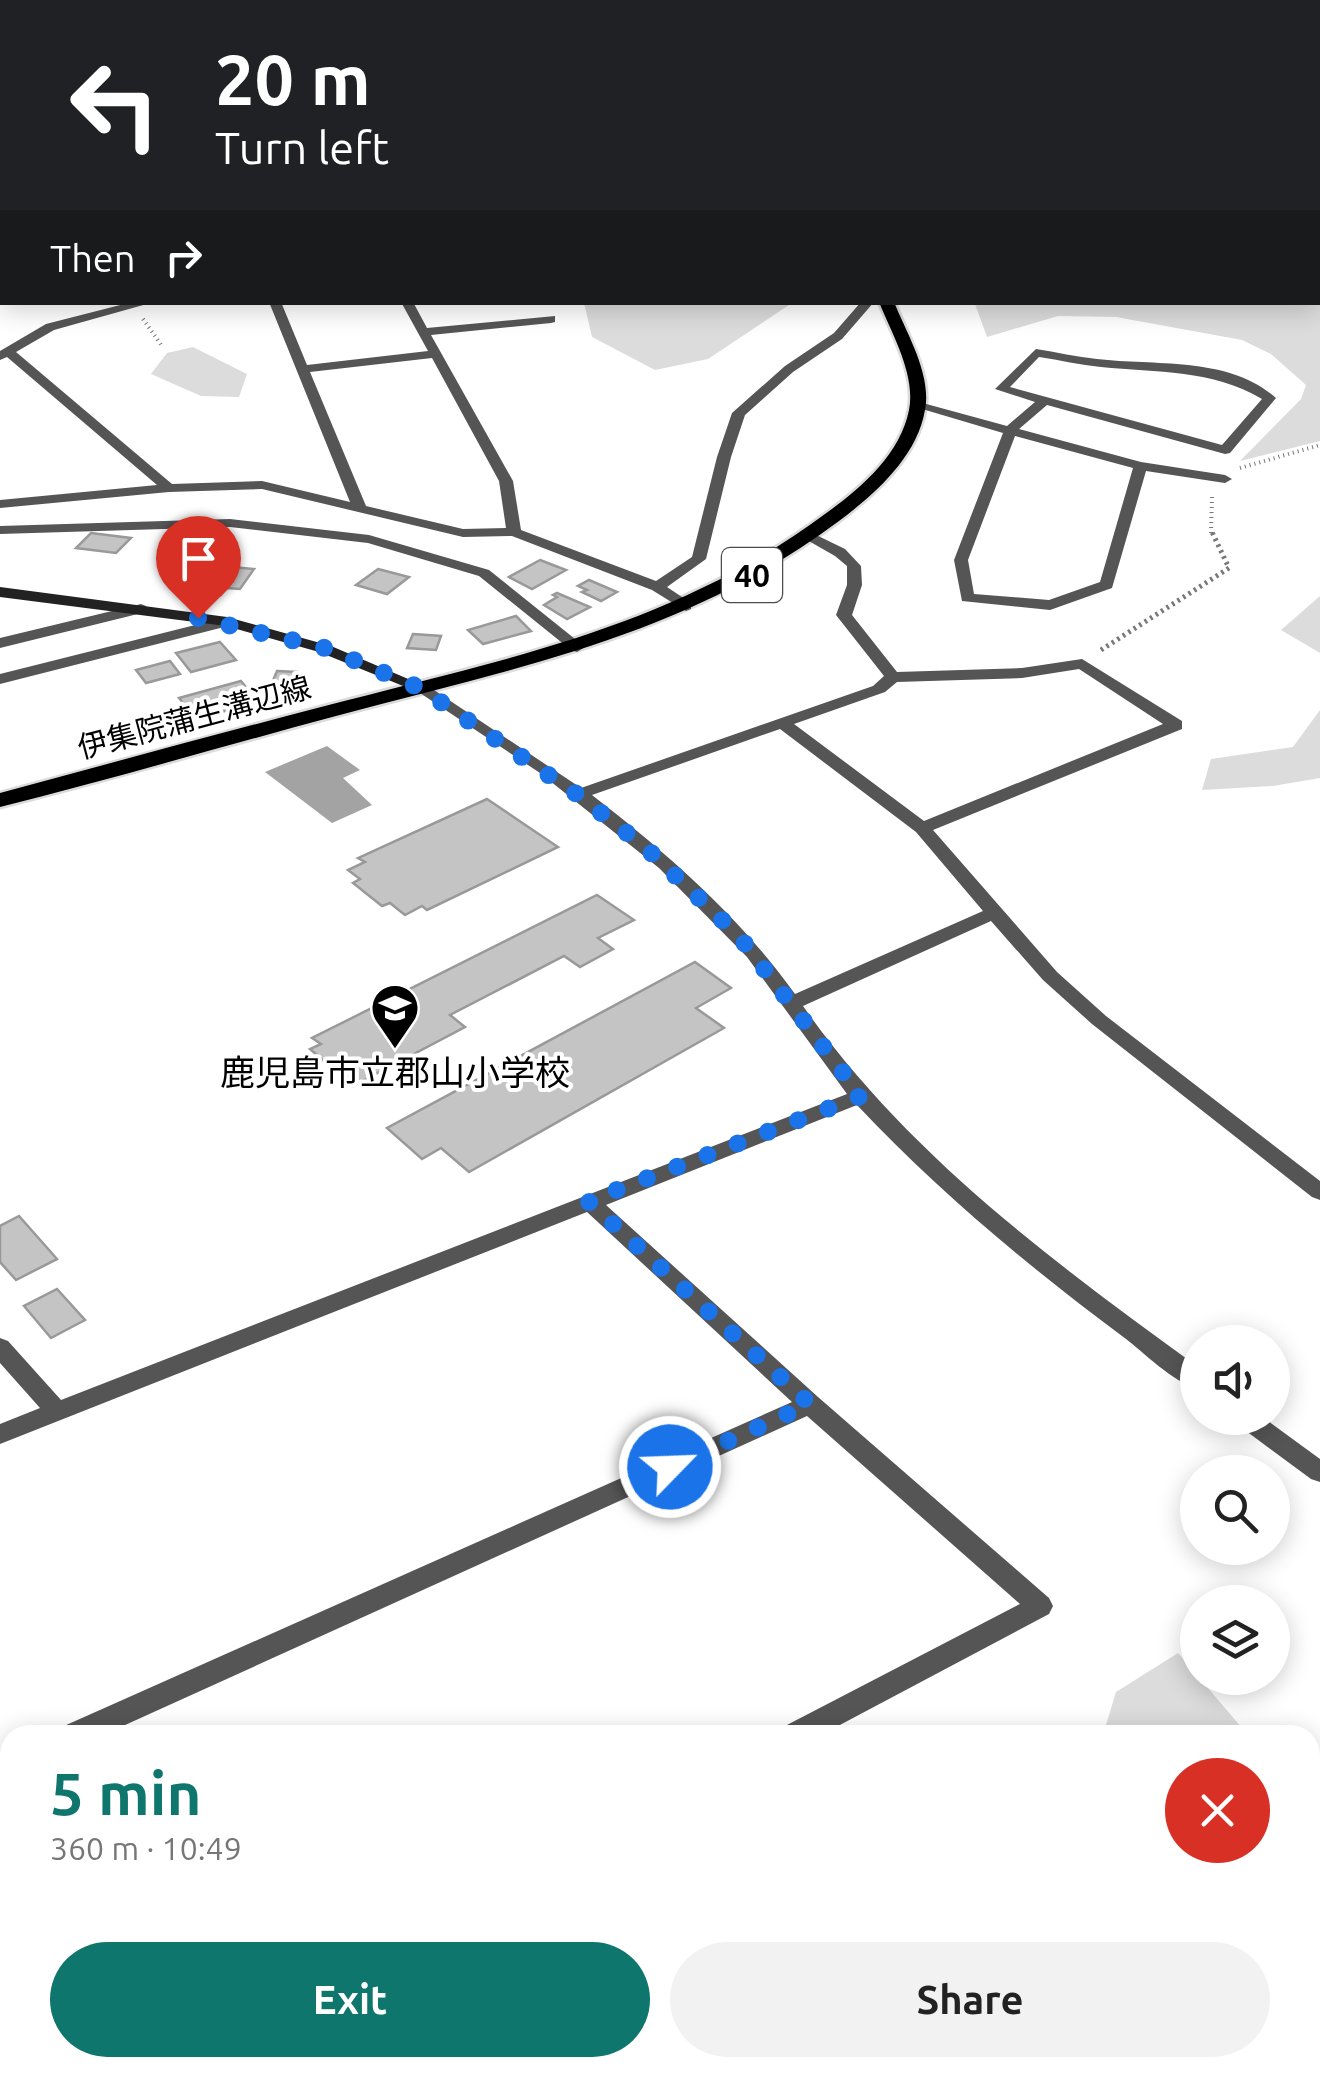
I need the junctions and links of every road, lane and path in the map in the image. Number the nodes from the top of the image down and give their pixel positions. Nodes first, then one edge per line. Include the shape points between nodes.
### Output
1 (137, 305) edge
2 (277, 305) edge
3 (410, 305) edge
4 (865, 305) edge
5 (887, 305) edge
6 (551, 319) dead end
7 (424, 332) junction
8 (4, 354) edge
9 (436, 354) junction
10 (302, 368) junction
11 (1043, 402) junction
12 (918, 406) junction
13 (1011, 429) junction
14 (1320, 445) edge
15 (1140, 466) junction
16 (1225, 479) junction
17 (169, 488) junction
18 (0, 504) edge
19 (359, 506) junction
20 (0, 530) edge
21 (514, 532) junction
22 (812, 537) junction
23 (656, 588) junction
24 (0, 592) edge
25 (686, 606) junction
26 (141, 609) junction
27 (227, 622) junction
28 (0, 643) edge
29 (577, 647) junction
30 (1082, 664) junction
31 (893, 676) junction
32 (0, 679) edge
33 (420, 688) junction
34 (781, 722) junction
35 (578, 795) junction
36 (0, 800) edge
37 (922, 828) junction
38 (994, 913) junction
39 (792, 1003) junction
40 (861, 1096) junction
41 (1320, 1192) edge
42 (588, 1201) junction
43 (0, 1347) edge
44 (1180, 1366) edge
45 (810, 1404) junction
46 (56, 1411) junction
47 (0, 1434) edge
48 (1270, 1435) edge
49 (1320, 1472) edge
50 (96, 1725) edge
51 (815, 1725) edge

1 - 8 street via 50,328
2 - 10 street
3 - 7 street
4 - 23 street via 838,336 739,413 699,559
5 - 12 main road
6 - 7 street
7 - 9 street
8 - 17 street
9 - 10 street
9 - 21 street via 506,481
10 - 19 street
11 - 11 street via 1225,450 1270,398 1196,369 1036,353 1000,389
11 - 13 street
12 - 13 street
12 - 22 main road, 伊集院蒲生溝辺線 / 40 via 891,464
13 - 15 street
13 - 15 street via 960,560 967,598 1050,605 1108,585
14 - 16 path via 1228,472
15 - 16 street
16 - 30 path via 1210,500 1211,535 1228,568
17 - 18 street
17 - 19 street via 262,485
19 - 21 street via 462,533
20 - 29 street via 230,523 369,539 484,574
21 - 23 street
22 - 25 main road, 伊集院蒲生溝辺線 / 40 via 768,567
22 - 31 street via 856,568 844,615
23 - 25 street
24 - 26 street
25 - 29 main road, 伊集院蒲生溝辺線 / 40
26 - 27 street
26 - 28 street
27 - 32 street
27 - 33 street via 325,648
29 - 33 main road, 伊集院蒲生溝辺線 / 40
30 - 31 street via 1022,673
30 - 37 street via 1176,726
31 - 34 street via 879,690
33 - 35 street
33 - 36 main road, 伊集院蒲生溝辺線 / 40
34 - 35 street
34 - 37 street
35 - 39 street via 699,895
37 - 38 street
38 - 39 street
38 - 41 street via 1099,1020
39 - 40 street
40 - 42 street
40 - 44 street via 973,1209
42 - 45 street
42 - 46 street
43 - 46 street
45 - 50 street
45 - 51 street via 1040,1606
46 - 47 street
48 - 49 street

